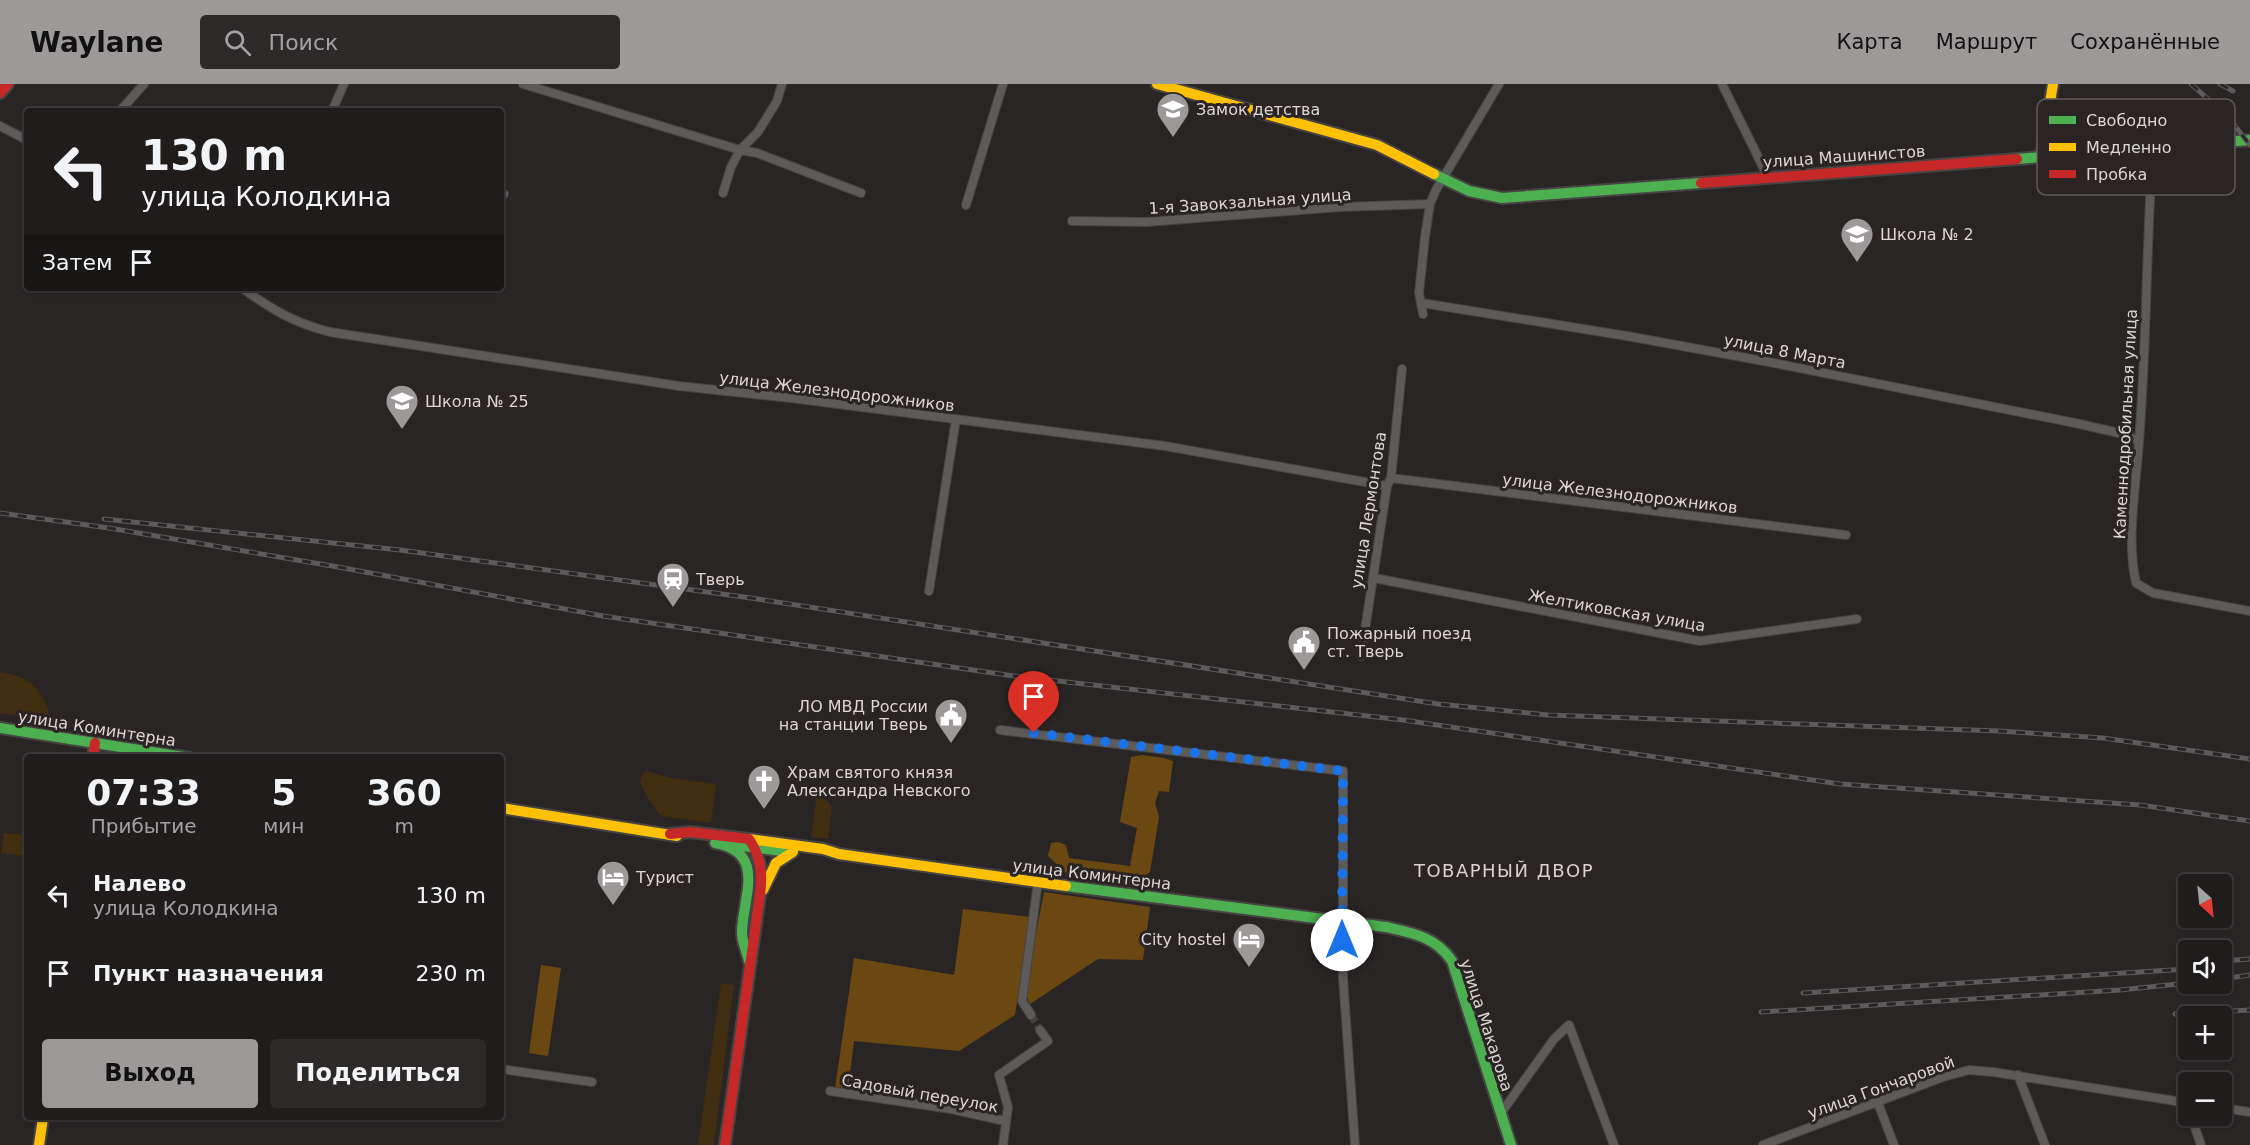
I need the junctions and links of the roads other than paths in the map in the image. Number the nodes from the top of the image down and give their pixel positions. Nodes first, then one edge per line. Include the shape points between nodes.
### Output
1 (8, 84) edge
2 (144, 84) edge
3 (344, 84) edge
4 (523, 84) edge
5 (782, 84) edge
6 (1003, 84) edge
7 (1157, 84) edge
8 (1722, 84) edge
9 (2053, 84) edge
10 (1496, 85) edge
11 (0, 93) edge
12 (2051, 99) edge
13 (123, 108) edge
14 (333, 108) edge
15 (0, 126) edge
16 (24, 138) edge
17 (2250, 140) edge
18 (2235, 141) edge
19 (740, 150) junction
20 (2037, 158) edge
21 (1768, 177) junction
22 (1444, 179) junction
23 (723, 193) dead end
24 (861, 193) dead end
25 (2151, 195) edge
26 (1431, 204) junction
27 (966, 205) dead end
28 (1072, 221) dead end
29 (255, 292) edge
30 (1422, 303) junction
31 (1423, 314) dead end
32 (1402, 369) dead end
33 (956, 419) junction
34 (2139, 441) junction
35 (1389, 482) junction
36 (1846, 535) dead end
37 (1374, 578) junction
38 (929, 591) dead end
39 (2250, 611) edge
40 (1857, 620) dead end
41 (1361, 656) dead end
42 (0, 728) edge
43 (1000, 730) dead end
44 (95, 743) junction
45 (94, 754) edge
46 (165, 754) edge
47 (504, 808) edge
48 (670, 834) junction
49 (727, 844) junction
50 (758, 848) junction
51 (789, 848) junction
52 (750, 877) junction
53 (1038, 882) junction
54 (760, 895) junction
55 (1342, 921) junction
56 (750, 967) junction
57 (1031, 1016) tunnel mouth
58 (1040, 1030) dead end
59 (504, 1069) edge
60 (2018, 1075) junction
61 (592, 1082) dead end
62 (830, 1091) dead end
63 (1878, 1103) junction
64 (2178, 1103) edge
65 (2232, 1109) edge
66 (2250, 1112) edge
67 (1501, 1113) junction
68 (43, 1120) edge
69 (1005, 1121) junction
70 (2194, 1126) edge
71 (39, 1145) edge
72 (725, 1145) edge
73 (1003, 1145) edge
74 (1356, 1145) edge
75 (1511, 1145) edge
76 (1614, 1145) edge
77 (1763, 1145) edge
78 (1894, 1145) edge
79 (2045, 1145) edge
80 (2201, 1145) edge

1 - 11 main road
2 - 13 street
3 - 14 street
4 - 19 street
5 - 19 street via 777,101 758,132
6 - 27 street
7 - 22 main road via 1377,145
8 - 21 street
9 - 12 main road
10 - 22 street
15 - 16 street
17 - 18 main road, улица Машинистов
19 - 23 street
19 - 24 street via 767,156
20 - 21 main road, улица Машинистов
21 - 22 main road, улица Машинистов via 1508,198 1473,193
22 - 26 street
25 - 34 street, Каменнодробильная улица
26 - 28 street, 1-я Завокзальная улица via 1147,222
26 - 30 street via 1419,293
29 - 33 street, улица Железнодорожников via 286,317 330,332 680,386
30 - 31 street
30 - 34 street, улица 8 Марта via 1769,362 2075,423
32 - 35 street, улица Лермонтова
33 - 35 street, улица Железнодорожников via 1165,446
33 - 38 street
34 - 39 street, Каменнодробильная улица via 2132,564 2136,583 2153,593
35 - 36 street, улица Железнодорожников
35 - 37 street, улица Лермонтова
37 - 40 street, Желтиковская улица via 1700,641
37 - 41 street, улица Лермонтова
42 - 44 main road, улица Коминтерна
43 - 55 street via 1343,771
44 - 45 main road
44 - 46 main road, улица Коминтерна
47 - 48 main road, улица Коминтерна
48 - 49 main road, улица Коминтерна
48 - 50 main road, улица Коминтерна via 690,832
49 - 50 main road, улица Коминтерна
49 - 52 main road via 742,858
50 - 51 main road, улица Коминтерна
50 - 51 main road
50 - 52 main road
50 - 54 main road via 763,873
51 - 53 main road, улица Коминтерна via 823,849
51 - 54 main road via 776,863
52 - 56 main road via 742,935
53 - 55 main road, улица Коминтерна
53 - 57 street via 1022,1001
54 - 56 main road
55 - 67 main road, улица Макарова via 1424,936 1445,950
55 - 74 street
56 - 72 main road
58 - 69 street via 1048,1041 999,1075 1008,1107
59 - 61 street
60 - 63 street, улица Гончаровой via 1969,1070
60 - 64 street, улица Гончаровой
60 - 79 street
62 - 69 street, Садовый переулок
63 - 77 street, улица Гончаровой
63 - 78 street
65 - 66 street
67 - 75 main road, улица Макарова
67 - 76 street via 1554,1039 1569,1025
68 - 71 main road
69 - 73 street
70 - 80 street

